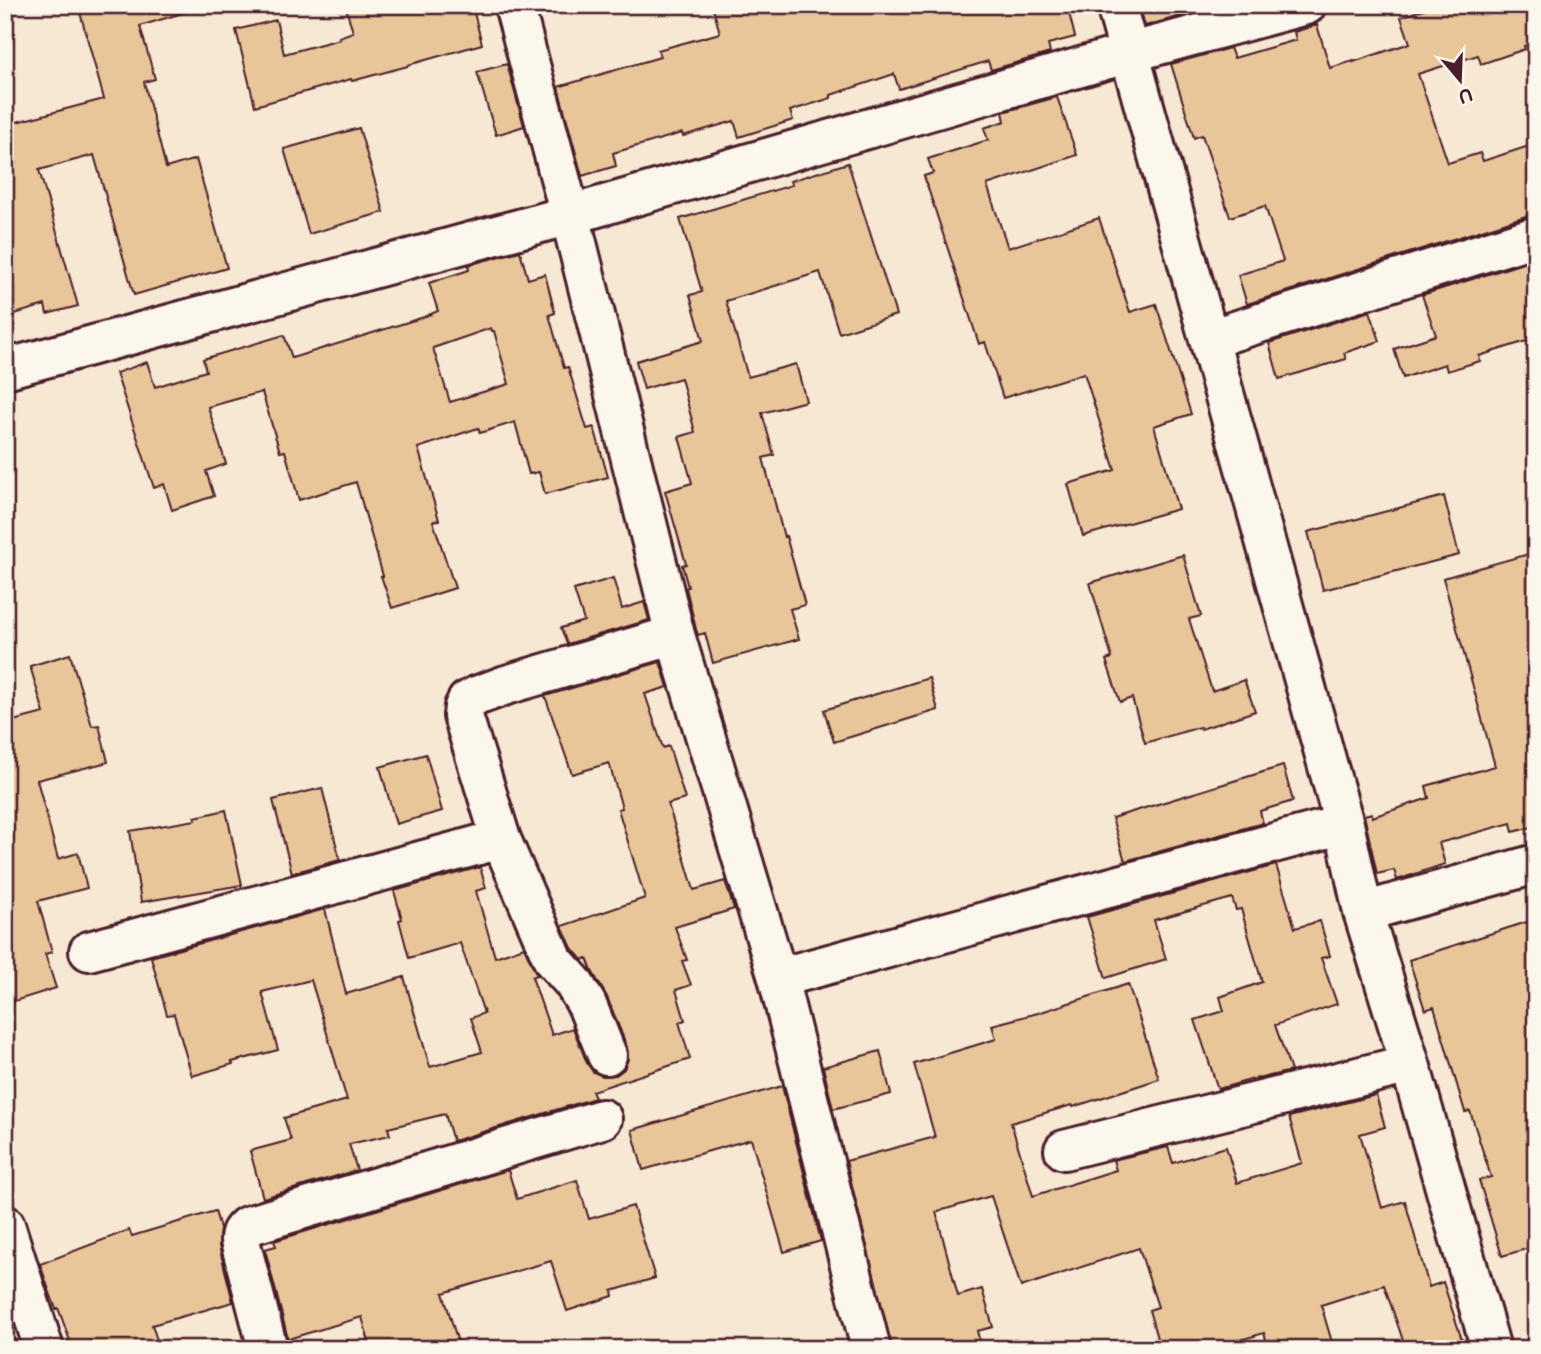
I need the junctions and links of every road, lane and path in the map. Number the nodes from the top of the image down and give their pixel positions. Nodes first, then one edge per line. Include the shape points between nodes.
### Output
1 (514, 5) edge
2 (1116, 5) edge
3 (1306, 5) edge
4 (1129, 53) junction
5 (570, 215) junction
6 (1536, 236) edge
7 (1209, 338) junction
8 (5, 369) edge
9 (675, 635) junction
10 (1344, 824) junction
11 (501, 839) junction
12 (1536, 864) edge
13 (1363, 912) junction
14 (89, 951) dead end
15 (778, 978) junction
16 (607, 1055) dead end
17 (1410, 1064) junction
18 (602, 1119) dead end
19 (1063, 1150) dead end
20 (5, 1225) edge
21 (44, 1349) edge
22 (268, 1349) edge
23 (871, 1349) edge
24 (1490, 1349) edge

1 - 5 street
2 - 4 street
3 - 4 street
4 - 5 street
4 - 7 street
5 - 8 street
5 - 9 street
6 - 7 street
7 - 10 street
9 - 11 street via 467,701 463,716
9 - 15 street
10 - 13 street
10 - 15 street
11 - 14 street
11 - 16 street via 553,960 587,1005
12 - 13 street
13 - 17 street
15 - 23 street
17 - 19 street
17 - 24 street
18 - 22 street via 247,1226 240,1241
20 - 21 street

